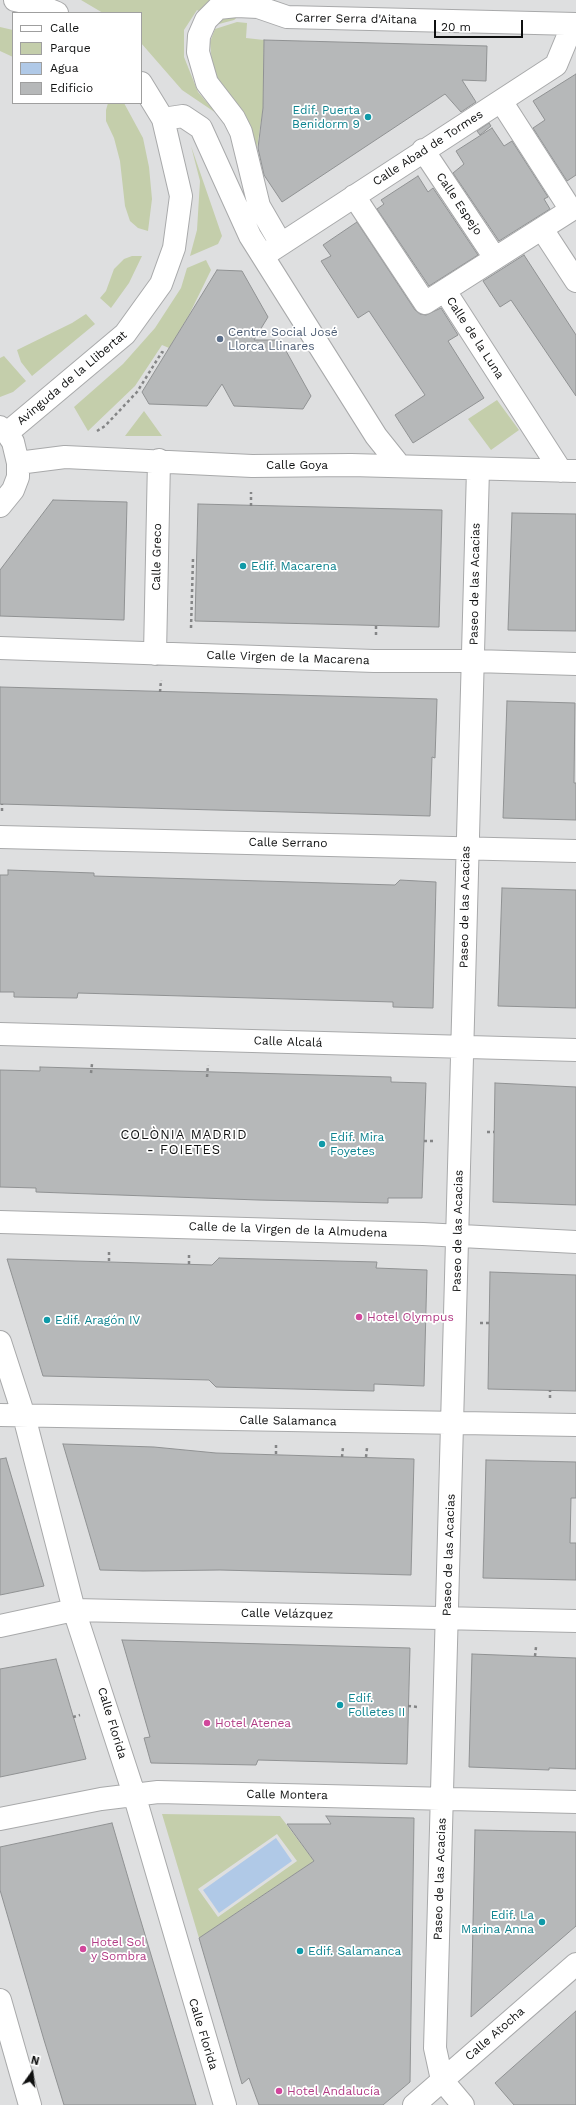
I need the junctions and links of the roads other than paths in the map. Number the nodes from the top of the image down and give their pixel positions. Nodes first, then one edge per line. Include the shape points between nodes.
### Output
1 (15, 0) edge
2 (258, 3) edge
3 (55, 12) edge
4 (575, 26) edge
5 (142, 85) edge
6 (501, 101) junction
7 (163, 119) junction
8 (423, 150) junction
9 (354, 196) junction
10 (542, 228) junction
11 (281, 244) junction
12 (568, 251) edge
13 (263, 256) junction
14 (495, 258) junction
15 (576, 281) edge
16 (445, 291) junction
17 (4, 430) edge
18 (159, 460) junction
19 (18, 463) junction
20 (400, 466) junction
21 (478, 469) junction
22 (569, 471) edge
23 (0, 506) edge
24 (0, 648) edge
25 (155, 654) junction
26 (474, 661) junction
27 (576, 664) edge
28 (0, 836) edge
29 (467, 848) junction
30 (576, 851) edge
31 (0, 1034) edge
32 (462, 1047) junction
33 (576, 1050) edge
34 (0, 1222) edge
35 (458, 1237) junction
36 (576, 1242) edge
37 (0, 1342) edge
38 (0, 1416) edge
39 (24, 1416) junction
40 (452, 1424) junction
41 (576, 1425) edge
42 (74, 1610) junction
43 (447, 1618) junction
44 (576, 1621) edge
45 (0, 1626) edge
46 (134, 1794) junction
47 (442, 1799) junction
48 (576, 1802) edge
49 (0, 1819) edge
50 (576, 1964) edge
51 (1, 2005) edge
52 (442, 2080) junction
53 (30, 2105) edge
54 (225, 2105) edge
55 (414, 2105) edge
56 (463, 2105) edge

1 - 3 street
2 - 4 street, Carrer Serra d'Aitana via 287,17
2 - 11 street, Carrer Serra d'Aitana via 218,8 206,20 199,36 198,52 207,83 234,118 241,132 260,206
4 - 6 street, Calle Abad de Tormes via 556,65
5 - 7 street, Avinguda de la Llibertat
6 - 8 street, Calle Abad de Tormes
6 - 10 street via 571,210
7 - 13 street via 183,116 201,128 250,236
7 - 17 street, Avinguda de la Llibertat via 181,196 174,248 161,284 125,334
8 - 9 street, Calle Abad de Tormes
8 - 14 street, Calle Espejo
9 - 11 street, Calle Abad de Tormes
9 - 16 street, Calle de la Luna via 425,303
10 - 12 street
10 - 14 street
11 - 13 street, Calle Abad de Tormes
12 - 15 street
13 - 20 street via 376,436
14 - 16 street
16 - 22 street, Calle de la Luna
17 - 19 street via 15,447
18 - 19 street, Calle Goya via 65,457
18 - 20 street, Calle Goya via 252,466
18 - 25 street, Calle Greco
19 - 23 street via 18,477 13,490
20 - 21 street, Calle Goya
21 - 22 street, Calle Goya
21 - 26 street, Paseo de las Acacias
24 - 25 street, Calle Virgen de la Macarena
25 - 26 street, Calle Virgen de la Macarena via 374,661
26 - 27 street, Calle Virgen de la Macarena
26 - 29 street, Paseo de las Acacias
28 - 29 street, Calle Serrano
29 - 30 street, Calle Serrano
29 - 32 street, Paseo de las Acacias
31 - 32 street, Calle Alcalá
32 - 33 street, Calle Alcalá
32 - 35 street, Paseo de las Acacias
34 - 35 street, Calle de la Virgen de la Almudena
35 - 36 street, Calle de la Virgen de la Almudena
35 - 40 street, Paseo de las Acacias
37 - 39 street, Calle Florida
38 - 39 street, Calle Salamanca
39 - 40 street, Calle Salamanca
39 - 42 street, Calle Florida
40 - 41 street, Calle Salamanca
40 - 43 street, Paseo de las Acacias
42 - 43 street, Calle Velázquez
42 - 45 street, Calle Velázquez
42 - 46 street, Calle Florida
43 - 44 street, Calle Velázquez
43 - 47 street, Paseo de las Acacias
46 - 47 street, Calle Montera via 158,1792
46 - 49 street, Calle Montera
46 - 54 street, Calle Florida
47 - 48 street, Calle Montera
47 - 52 street, Paseo de las Acacias via 435,2048
50 - 52 street, Calle Atocha
51 - 53 street
52 - 55 street, Calle Atocha
52 - 56 street, Paseo de las Acacias

